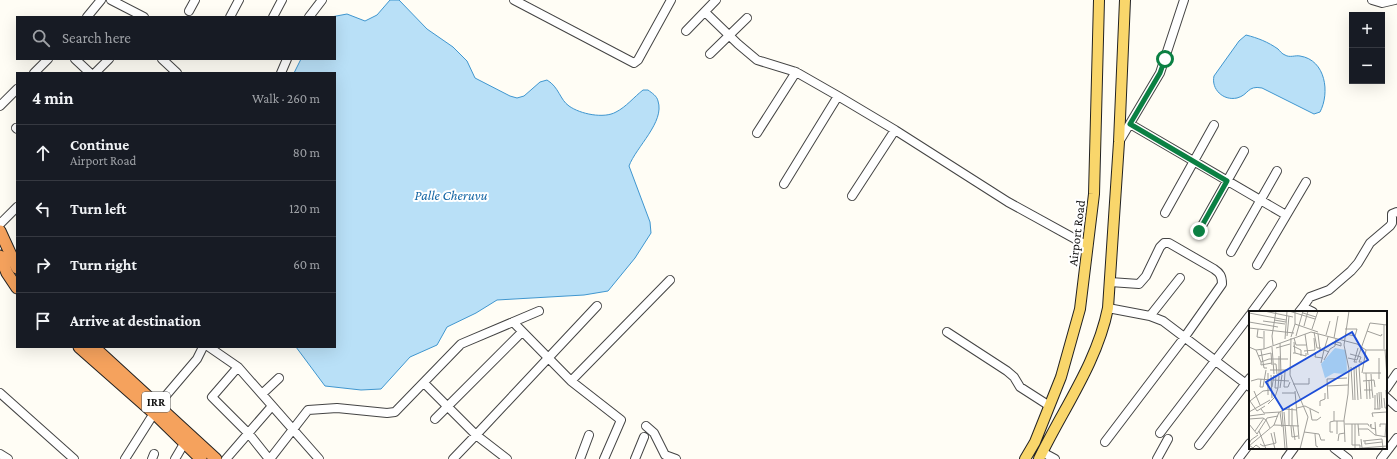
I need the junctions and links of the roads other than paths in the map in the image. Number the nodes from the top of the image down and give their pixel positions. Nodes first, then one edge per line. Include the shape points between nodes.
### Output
1 (101, 0) edge
2 (111, 0) edge
3 (195, 0) edge
4 (239, 0) edge
5 (282, 0) edge
6 (322, 0) edge
7 (514, 0) edge
8 (671, 0) edge
9 (716, 0) edge
10 (1099, 0) edge
11 (1126, 0) edge
12 (1184, 0) edge
13 (1372, 0) edge
14 (1395, 0) edge
15 (189, 11) dead end
16 (705, 12) junction
17 (88, 16) edge
18 (142, 16) edge
19 (231, 16) edge
20 (274, 16) edge
21 (311, 16) edge
22 (747, 18) dead end
23 (686, 31) dead end
24 (729, 35) junction
25 (710, 54) dead end
26 (47, 60) edge
27 (76, 60) edge
28 (108, 60) edge
29 (163, 60) edge
30 (287, 60) edge
31 (35, 72) edge
32 (89, 72) edge
33 (96, 72) edge
34 (176, 72) edge
35 (281, 72) edge
36 (796, 72) junction
37 (16, 90) edge
38 (838, 96) junction
39 (0, 106) edge
40 (1130, 124) junction
41 (1214, 125) dead end
42 (895, 130) junction
43 (757, 133) dead end
44 (1119, 142) junction
45 (1244, 151) dead end
46 (1194, 161) junction
47 (1277, 171) dead end
48 (1227, 181) junction
49 (1306, 182) dead end
50 (784, 184) dead end
51 (852, 196) dead end
52 (1260, 200) junction
53 (16, 208) edge
54 (1397, 212) edge
55 (1165, 213) dead end
56 (1286, 215) junction
57 (0, 224) edge
58 (0, 231) edge
59 (1199, 231) dead end
60 (1088, 246) junction
61 (1230, 252) dead end
62 (0, 256) edge
63 (1257, 265) dead end
64 (16, 266) edge
65 (1180, 278) dead end
66 (670, 280) dead end
67 (1110, 282) junction
68 (1272, 285) dead end
69 (16, 286) edge
70 (597, 306) dead end
71 (1108, 308) junction
72 (1301, 309) edge
73 (1253, 311) edge
74 (539, 312) dead end
75 (1150, 316) junction
76 (1249, 316) edge
77 (513, 322) junction
78 (522, 332) junction
79 (947, 332) dead end
80 (1184, 338) junction
81 (80, 348) edge
82 (95, 348) edge
83 (202, 348) edge
84 (210, 348) edge
85 (547, 359) junction
86 (1217, 361) junction
87 (238, 367) junction
88 (1397, 373) edge
89 (279, 378) dead end
90 (571, 381) junction
91 (424, 383) junction
92 (1249, 383) edge
93 (1387, 388) edge
94 (0, 393) edge
95 (262, 394) junction
96 (1387, 398) edge
97 (1048, 405) junction
98 (272, 406) junction
99 (448, 407) junction
100 (1397, 407) edge
101 (157, 409) junction
102 (435, 419) dead end
103 (646, 426) dead end
104 (293, 429) junction
105 (249, 434) junction
106 (1160, 434) dead end
107 (476, 435) junction
108 (589, 435) dead end
109 (644, 437) dead end
110 (1397, 438) edge
111 (1168, 439) dead end
112 (185, 442) junction
113 (1105, 442) dead end
114 (1249, 444) edge
115 (1199, 445) dead end
116 (1293, 449) edge
117 (1338, 449) edge
118 (1040, 455) edge
119 (664, 457) edge
120 (197, 458) edge
121 (74, 459) edge
122 (125, 459) edge
123 (175, 459) edge
124 (216, 459) edge
125 (226, 459) edge
126 (270, 459) edge
127 (319, 459) edge
128 (453, 459) edge
129 (507, 459) edge
130 (580, 459) edge
131 (604, 459) edge
132 (635, 459) edge
133 (676, 459) edge
134 (1025, 459) edge
135 (1055, 459) edge
136 (1157, 459) edge
137 (1238, 459) edge
138 (1286, 459) edge
139 (1334, 459) edge
140 (1348, 459) edge
141 (1381, 459) edge

1 - 17 street
2 - 18 street
3 - 15 street
4 - 19 street
5 - 20 street
6 - 21 street
7 - 8 street via 634,63
9 - 16 street
10 - 60 main road, Airport Road via 1094,194
11 - 44 main road
12 - 40 street via 1160,73
13 - 14 street via 1382,3
16 - 23 street
16 - 24 street
22 - 24 street
24 - 25 street
24 - 36 street via 757,60
26 - 31 street
27 - 32 street
28 - 33 street
29 - 34 street
30 - 35 street
36 - 38 street
36 - 43 street
37 - 39 street
38 - 42 street
38 - 50 street
40 - 44 street
40 - 46 street
41 - 46 street
42 - 51 street
42 - 60 street via 1008,202
44 - 67 main road
45 - 48 street
46 - 48 street
46 - 55 street
47 - 52 street
48 - 52 street
48 - 59 street
49 - 56 street
52 - 56 street
52 - 61 street
53 - 57 street
54 - 72 street via 1392,214 1390,226 1370,243 1356,266 1329,290 1310,297
56 - 63 street
58 - 64 highway
60 - 97 main road, Airport Road via 1080,309 1061,377
62 - 69 highway
65 - 75 street
66 - 90 street
67 - 71 main road
67 - 80 street via 1139,284 1164,243 1169,243 1220,273 1222,284
68 - 73 street
70 - 85 street
71 - 75 street
71 - 118 main road via 1104,331 1091,360
74 - 77 street
75 - 80 street via 1163,321
76 - 86 street
77 - 78 street
77 - 91 street via 461,344
78 - 85 street
78 - 99 street
79 - 97 street via 1007,371 1020,388
80 - 86 street
80 - 113 street
81 - 101 highway, IRR
82 - 101 highway, IRR
83 - 101 street
84 - 87 street
85 - 90 street
85 - 107 street
86 - 92 street
86 - 106 street
87 - 95 street
87 - 105 street via 212,398
88 - 93 street
89 - 95 street
90 - 131 street via 621,420
91 - 99 street
91 - 104 street via 395,412 387,414 313,408 308,410
92 - 115 street
94 - 121 street
95 - 98 street
96 - 100 street
97 - 134 main road, Airport Road
98 - 104 street
98 - 105 street
99 - 102 street
99 - 107 street
101 - 112 highway, IRR
101 - 122 street
101 - 124 highway, IRR
103 - 119 street via 654,433
104 - 126 street
104 - 127 street
105 - 125 street
105 - 126 street
107 - 128 street
107 - 129 street
108 - 130 street
109 - 132 street
110 - 141 street
111 - 136 street
112 - 120 highway, IRR
112 - 123 street
114 - 137 street
116 - 138 street
117 - 139 street
117 - 140 street
118 - 135 street
119 - 133 street

